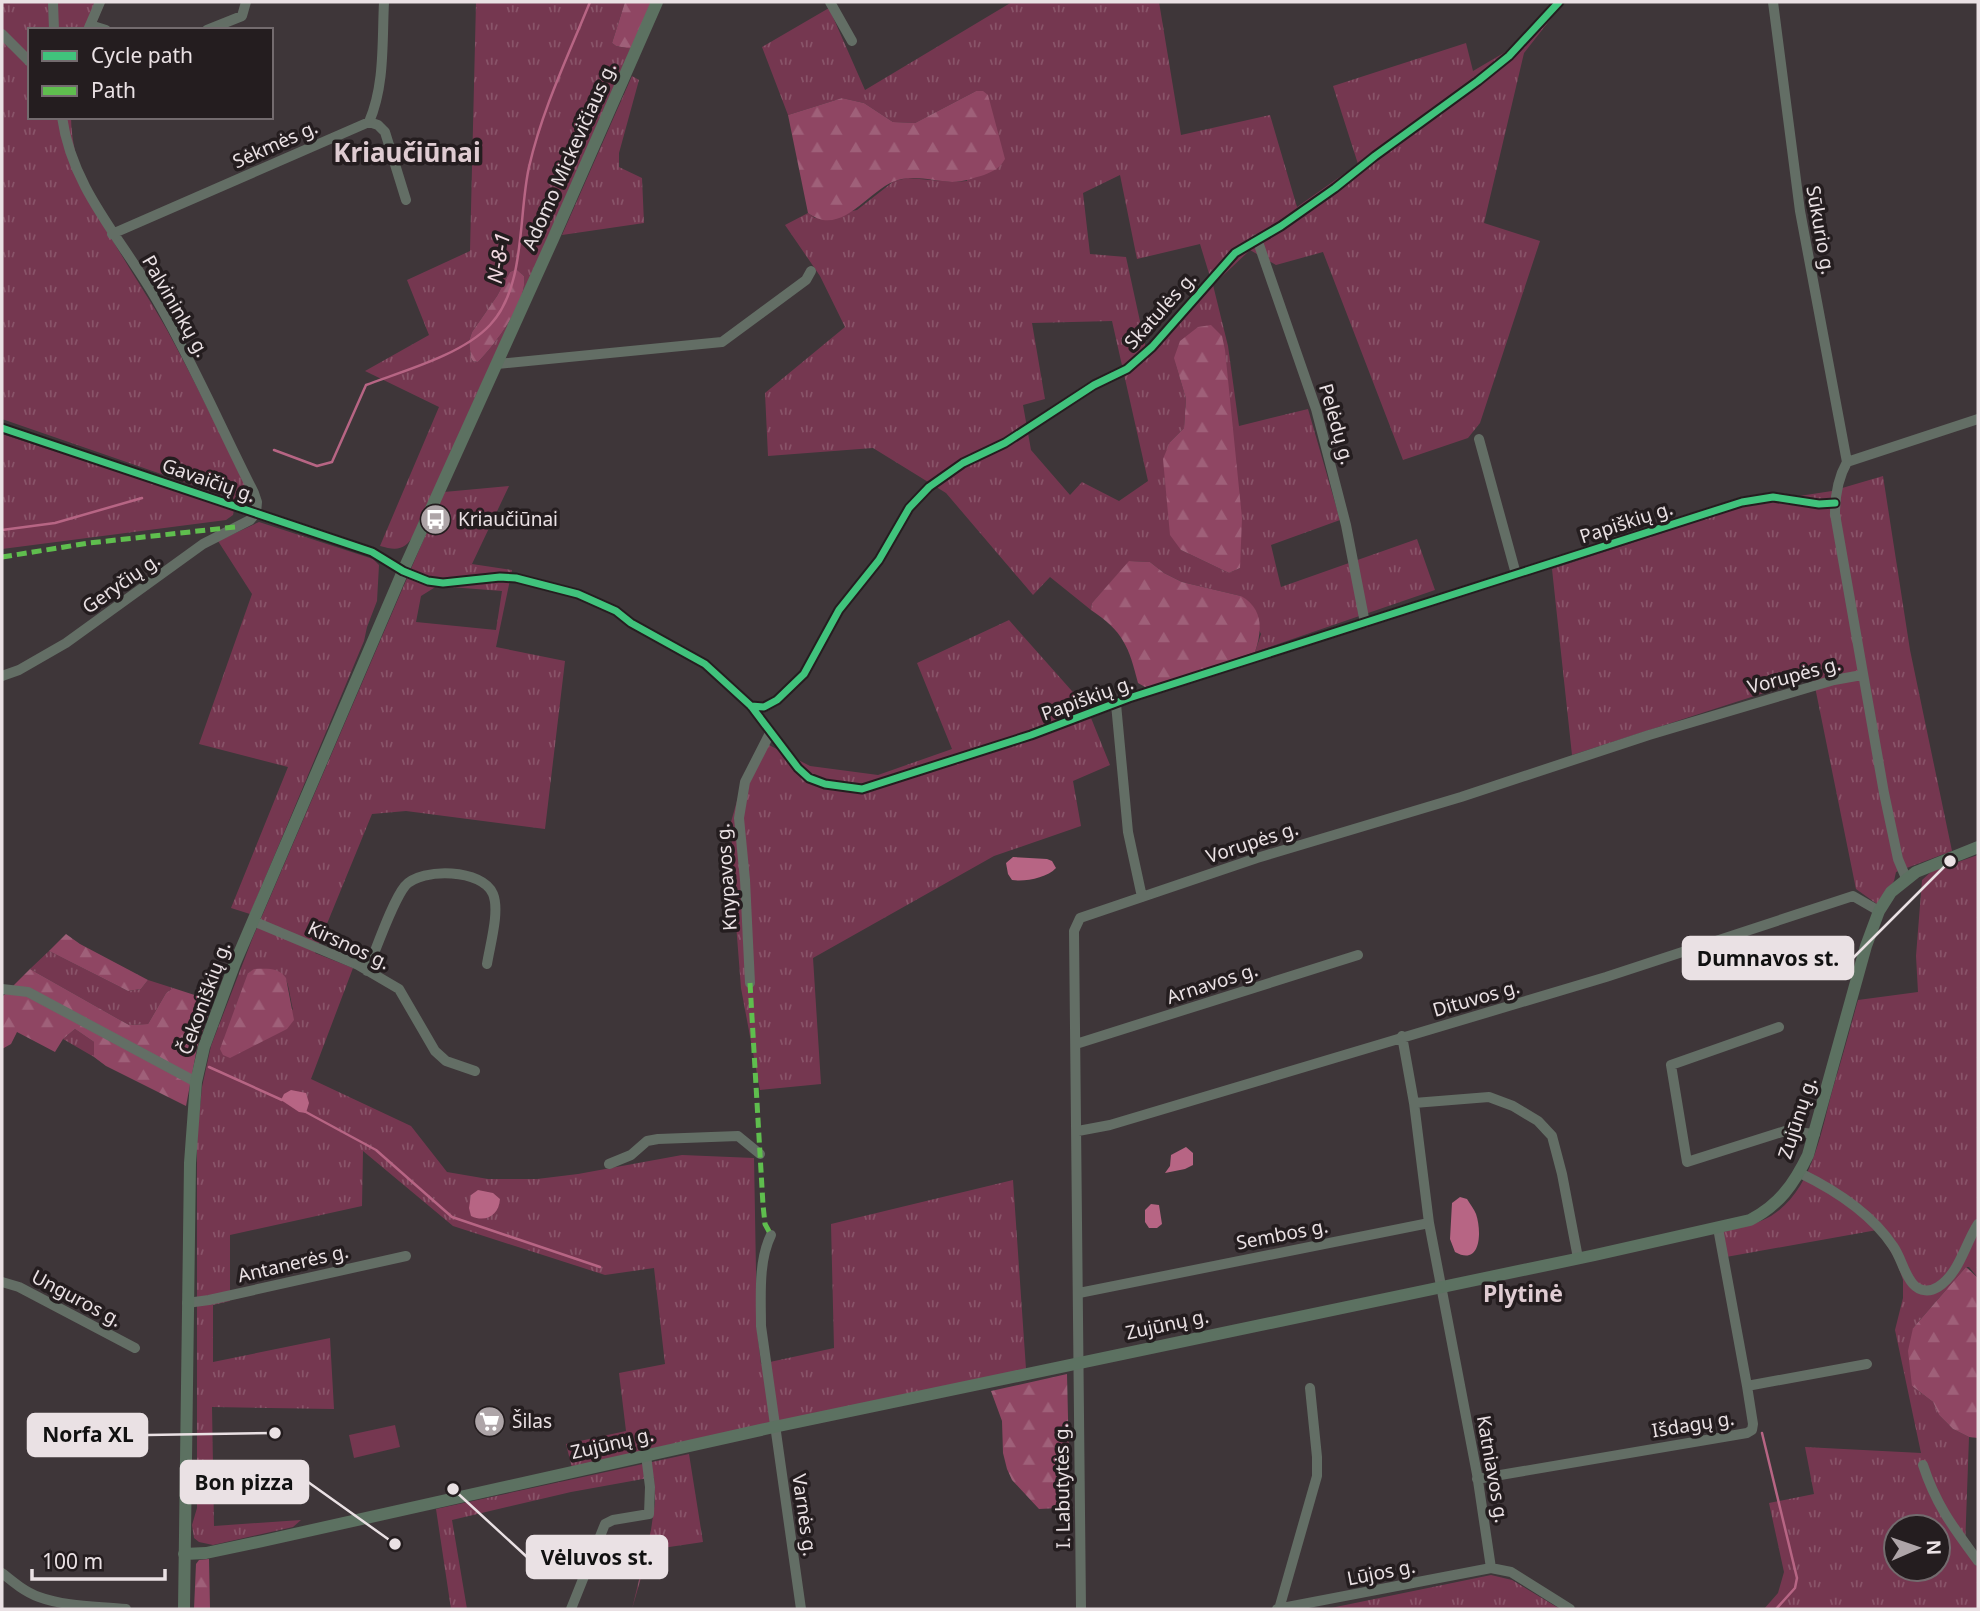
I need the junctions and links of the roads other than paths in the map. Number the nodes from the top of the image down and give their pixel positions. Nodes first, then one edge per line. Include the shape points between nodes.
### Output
1 (53, 2) edge
2 (100, 2) edge
3 (246, 2) edge
4 (384, 2) edge
5 (657, 2) edge
6 (830, 2) edge
7 (1559, 2) edge
8 (1773, 2) edge
9 (54, 28) edge
10 (89, 28) edge
11 (212, 28) edge
12 (2, 34) edge
13 (852, 41) dead end
14 (28, 60) edge
15 (62, 119) edge
16 (369, 122) junction
17 (406, 200) dead end
18 (113, 234) junction
19 (1257, 239) junction
20 (811, 271) dead end
21 (497, 364) junction
22 (1978, 419) edge
23 (2, 428) edge
24 (1479, 439) dead end
25 (1847, 462) junction
26 (1835, 503) junction
27 (256, 513) junction
28 (403, 571) junction
29 (1516, 574) junction
30 (1365, 623) junction
31 (1863, 675) junction
32 (2, 676) edge
33 (1116, 704) junction
34 (751, 706) junction
35 (770, 733) junction
36 (1978, 847) edge
37 (1906, 878) junction
38 (1142, 897) junction
39 (1880, 911) junction
40 (253, 921) junction
41 (1358, 955) dead end
42 (487, 964) dead end
43 (367, 971) junction
44 (750, 984) dead end
45 (2, 989) edge
46 (1779, 1027) dead end
47 (1402, 1037) junction
48 (1076, 1044) junction
49 (475, 1071) dead end
50 (196, 1082) junction
51 (1414, 1102) junction
52 (1078, 1131) junction
53 (1815, 1135) junction
54 (760, 1154) dead end
55 (609, 1164) dead end
56 (1800, 1173) junction
57 (1429, 1223) junction
58 (1978, 1224) edge
59 (1718, 1228) junction
60 (771, 1235) dead end
61 (406, 1256) dead end
62 (1577, 1258) junction
63 (2, 1282) edge
64 (1442, 1287) junction
65 (1079, 1293) junction
66 (187, 1303) junction
67 (135, 1348) dead end
68 (1079, 1363) junction
69 (1867, 1364) dead end
70 (1747, 1386) junction
71 (1310, 1388) dead end
72 (774, 1427) junction
73 (646, 1455) junction
74 (1923, 1465) dead end
75 (1477, 1479) junction
76 (184, 1553) junction
77 (1978, 1561) edge
78 (1492, 1569) junction
79 (2, 1573) edge
80 (126, 1609) edge
81 (184, 1609) edge
82 (571, 1609) edge
83 (801, 1609) edge
84 (1081, 1609) edge
85 (1278, 1609) edge
86 (1570, 1609) edge

1 - 9 street
2 - 10 street
3 - 11 street via 242,16
4 - 16 street via 381,77
5 - 21 main road, Adomo Mickevičiaus g.
6 - 13 street
7 - 19 street, Skatulės g. via 1509,56 1478,81 1335,188
8 - 25 street, Sūkurio g. via 1800,211
12 - 14 street
15 - 18 street, Palvininkų g. via 76,169
16 - 17 street via 385,132
16 - 18 street, Sėkmės g.
18 - 27 street, Palvininkų g. via 176,336 254,493
19 - 30 street, Pelėdų g. via 1316,408
19 - 34 street, Skatulės g. via 1235,253 1127,369 929,486 839,610 804,674 777,700 764,707
20 - 21 street via 806,280 722,342
21 - 28 main road, Adomo Mickevičiaus g.
22 - 25 street
23 - 27 street, Gavaičių g.
24 - 29 street
25 - 26 street
26 - 29 street, Papiškių g. via 1773,497 1742,502
26 - 31 street
27 - 28 street, Gavaičių g. via 372,552
27 - 32 street, Geryčių g. via 203,544 66,643
28 - 34 street, Papiškių g. via 443,583 508,578 578,594 705,664
28 - 40 main road, Čekoniškių g.
29 - 30 street, Papiškių g.
30 - 33 street, Papiškių g.
31 - 37 street via 1898,859
31 - 38 street, Vorupės g. via 1649,735
33 - 35 street, Papiškių g. via 862,789 809,778
33 - 38 street via 1128,832
34 - 35 street, Papiškių g.
35 - 44 street, Knypavos g. via 745,782 739,818
36 - 37 main road, Zujūnų g.
37 - 39 main road, Zujūnų g.
38 - 48 street, Vorupės g. via 1080,918 1075,926
39 - 47 street, Dituvos g. via 1853,896
39 - 53 main road, Zujūnų g. via 1866,946
40 - 43 street, Kirsnos g.
40 - 50 main road, Čekoniškių g. via 212,1024
41 - 48 street, Arnavos g.
42 - 43 street via 494,894 476,878 439,873 421,876 403,889
43 - 49 street, Kirsnos g. via 399,989 435,1051 446,1061
45 - 50 street via 28,992
46 - 53 street via 1671,1065 1687,1161 1785,1131
47 - 51 street
47 - 52 street, Dituvos g.
48 - 52 street, Vorupės g.
50 - 66 main road, Čekoniškių g.
51 - 57 street
51 - 62 street via 1489,1097 1538,1121 1552,1136
52 - 65 street, Vorupės g.
53 - 56 main road, Zujūnų g.
54 - 55 street via 738,1136 658,1139
56 - 58 street via 1833,1190 1878,1226 1921,1290 1937,1288 1946,1280
56 - 59 main road, Zujūnų g. via 1785,1195 1765,1212
57 - 64 street
57 - 65 street, Sembos g.
59 - 62 main road, Zujūnų g.
59 - 70 street, Išdagų g.
60 - 72 street via 761,1326
61 - 66 street, Antanerės g.
62 - 64 main road, Zujūnų g.
63 - 67 street, Unguros g.
64 - 68 main road, Zujūnų g.
64 - 75 street, Katniavos g.
65 - 68 street, Vorupės g.
66 - 76 main road, Čekoniškių g.
68 - 72 main road, Zujūnų g.
68 - 84 street, I. Labutytės g.
69 - 70 street
70 - 75 street, Išdagų g. via 1753,1423 1747,1433
71 - 85 street via 1317,1476
72 - 73 main road, Zujūnų g.
72 - 83 street, Varnės g.
73 - 76 main road, Zujūnų g. via 263,1541
73 - 82 street via 649,1514 605,1524
74 - 77 street via 1943,1514
75 - 78 street, Katniavos g.
76 - 81 main road, Čekoniškių g.
78 - 85 street, Lūjos g.
78 - 86 street via 1511,1572
79 - 80 street via 26,1591 50,1600

